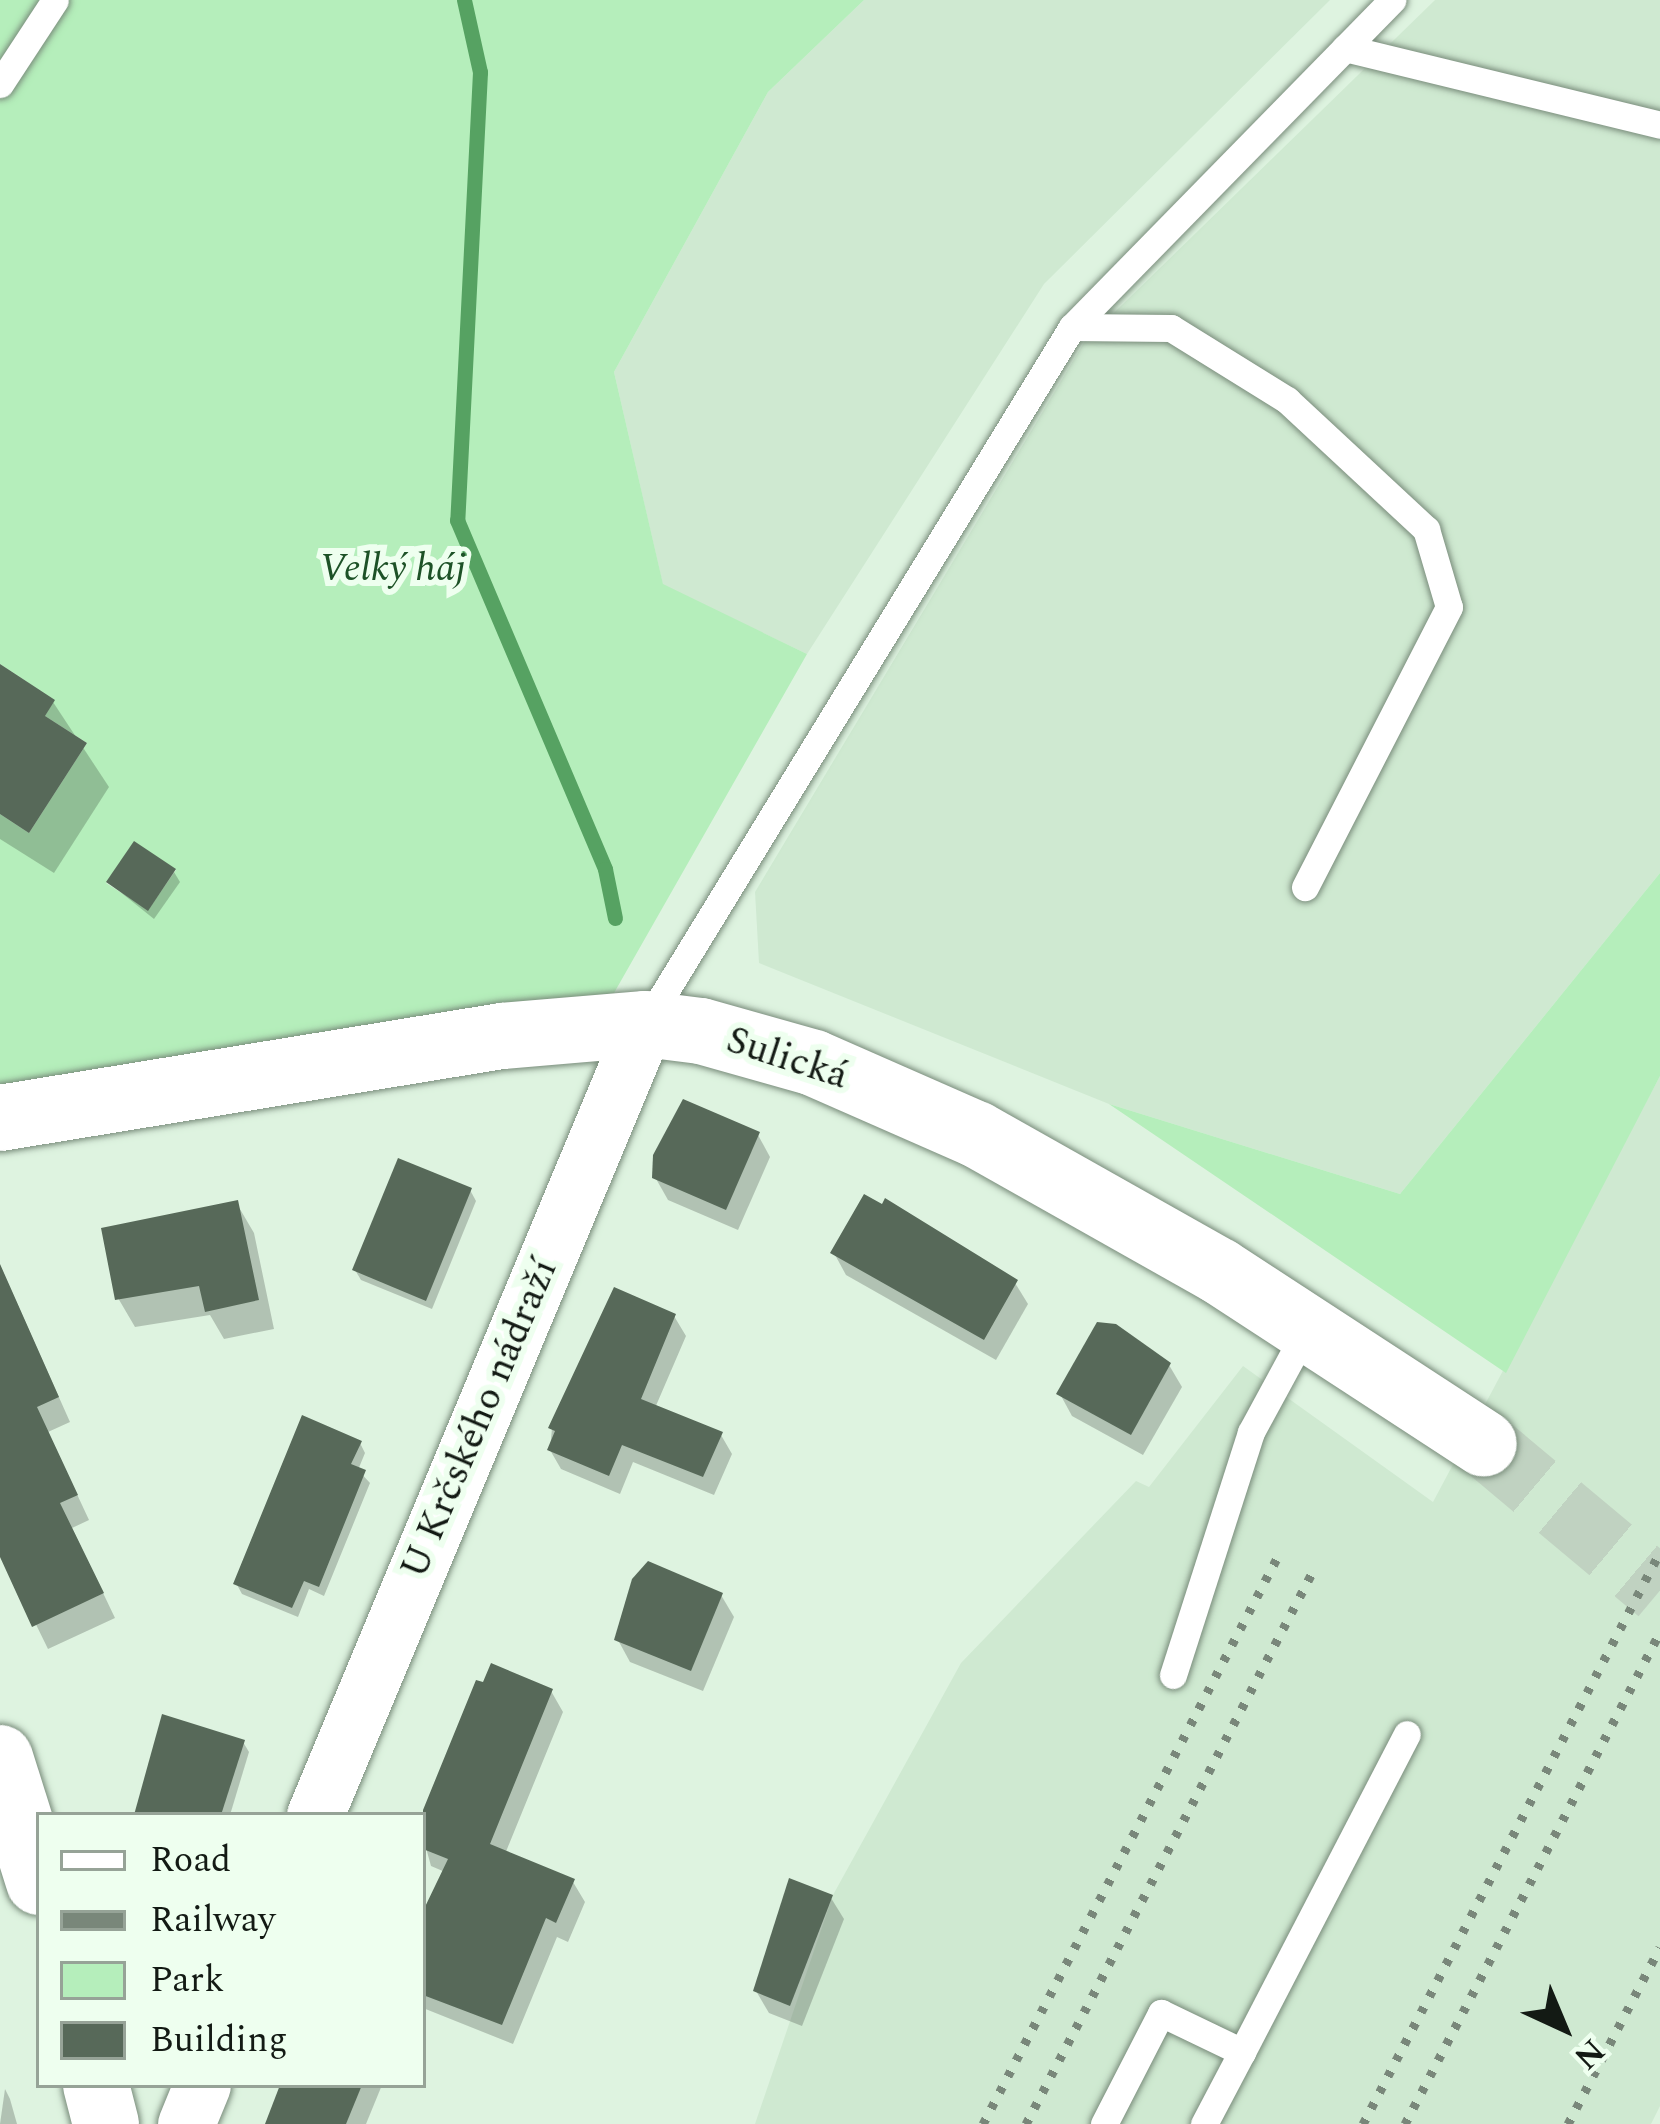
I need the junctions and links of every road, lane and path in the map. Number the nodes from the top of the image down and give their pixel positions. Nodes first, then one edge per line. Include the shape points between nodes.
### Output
1 (56, 0) edge
2 (1393, 0) edge
3 (1345, 48) junction
4 (0, 84) edge
5 (1660, 124) edge
6 (1072, 327) junction
7 (1305, 887) dead end
8 (645, 1024) junction
9 (0, 1118) edge
10 (1308, 1327) junction
11 (1484, 1444) tunnel mouth
12 (1173, 1675) dead end
13 (1407, 1734) dead end
14 (0, 1758) edge
15 (316, 1812) edge
16 (36, 1872) edge
17 (1242, 2052) junction
18 (98, 2088) edge
19 (201, 2088) edge
20 (106, 2124) edge
21 (185, 2124) edge
22 (1104, 2124) edge
23 (1204, 2124) edge

1 - 4 lane
2 - 3 lane
3 - 5 lane
3 - 6 lane
6 - 7 lane via 1171,328 1287,400 1426,529 1449,608
6 - 8 lane
8 - 9 street, Sulická via 502,1036
8 - 10 street, Sulická via 749,1042 932,1113
8 - 15 street, U Krčského nádraží
10 - 11 street, Sulická
10 - 12 lane via 1251,1432
13 - 17 lane
14 - 16 street
17 - 22 lane via 1161,2013
17 - 23 lane
18 - 20 street
19 - 21 street

